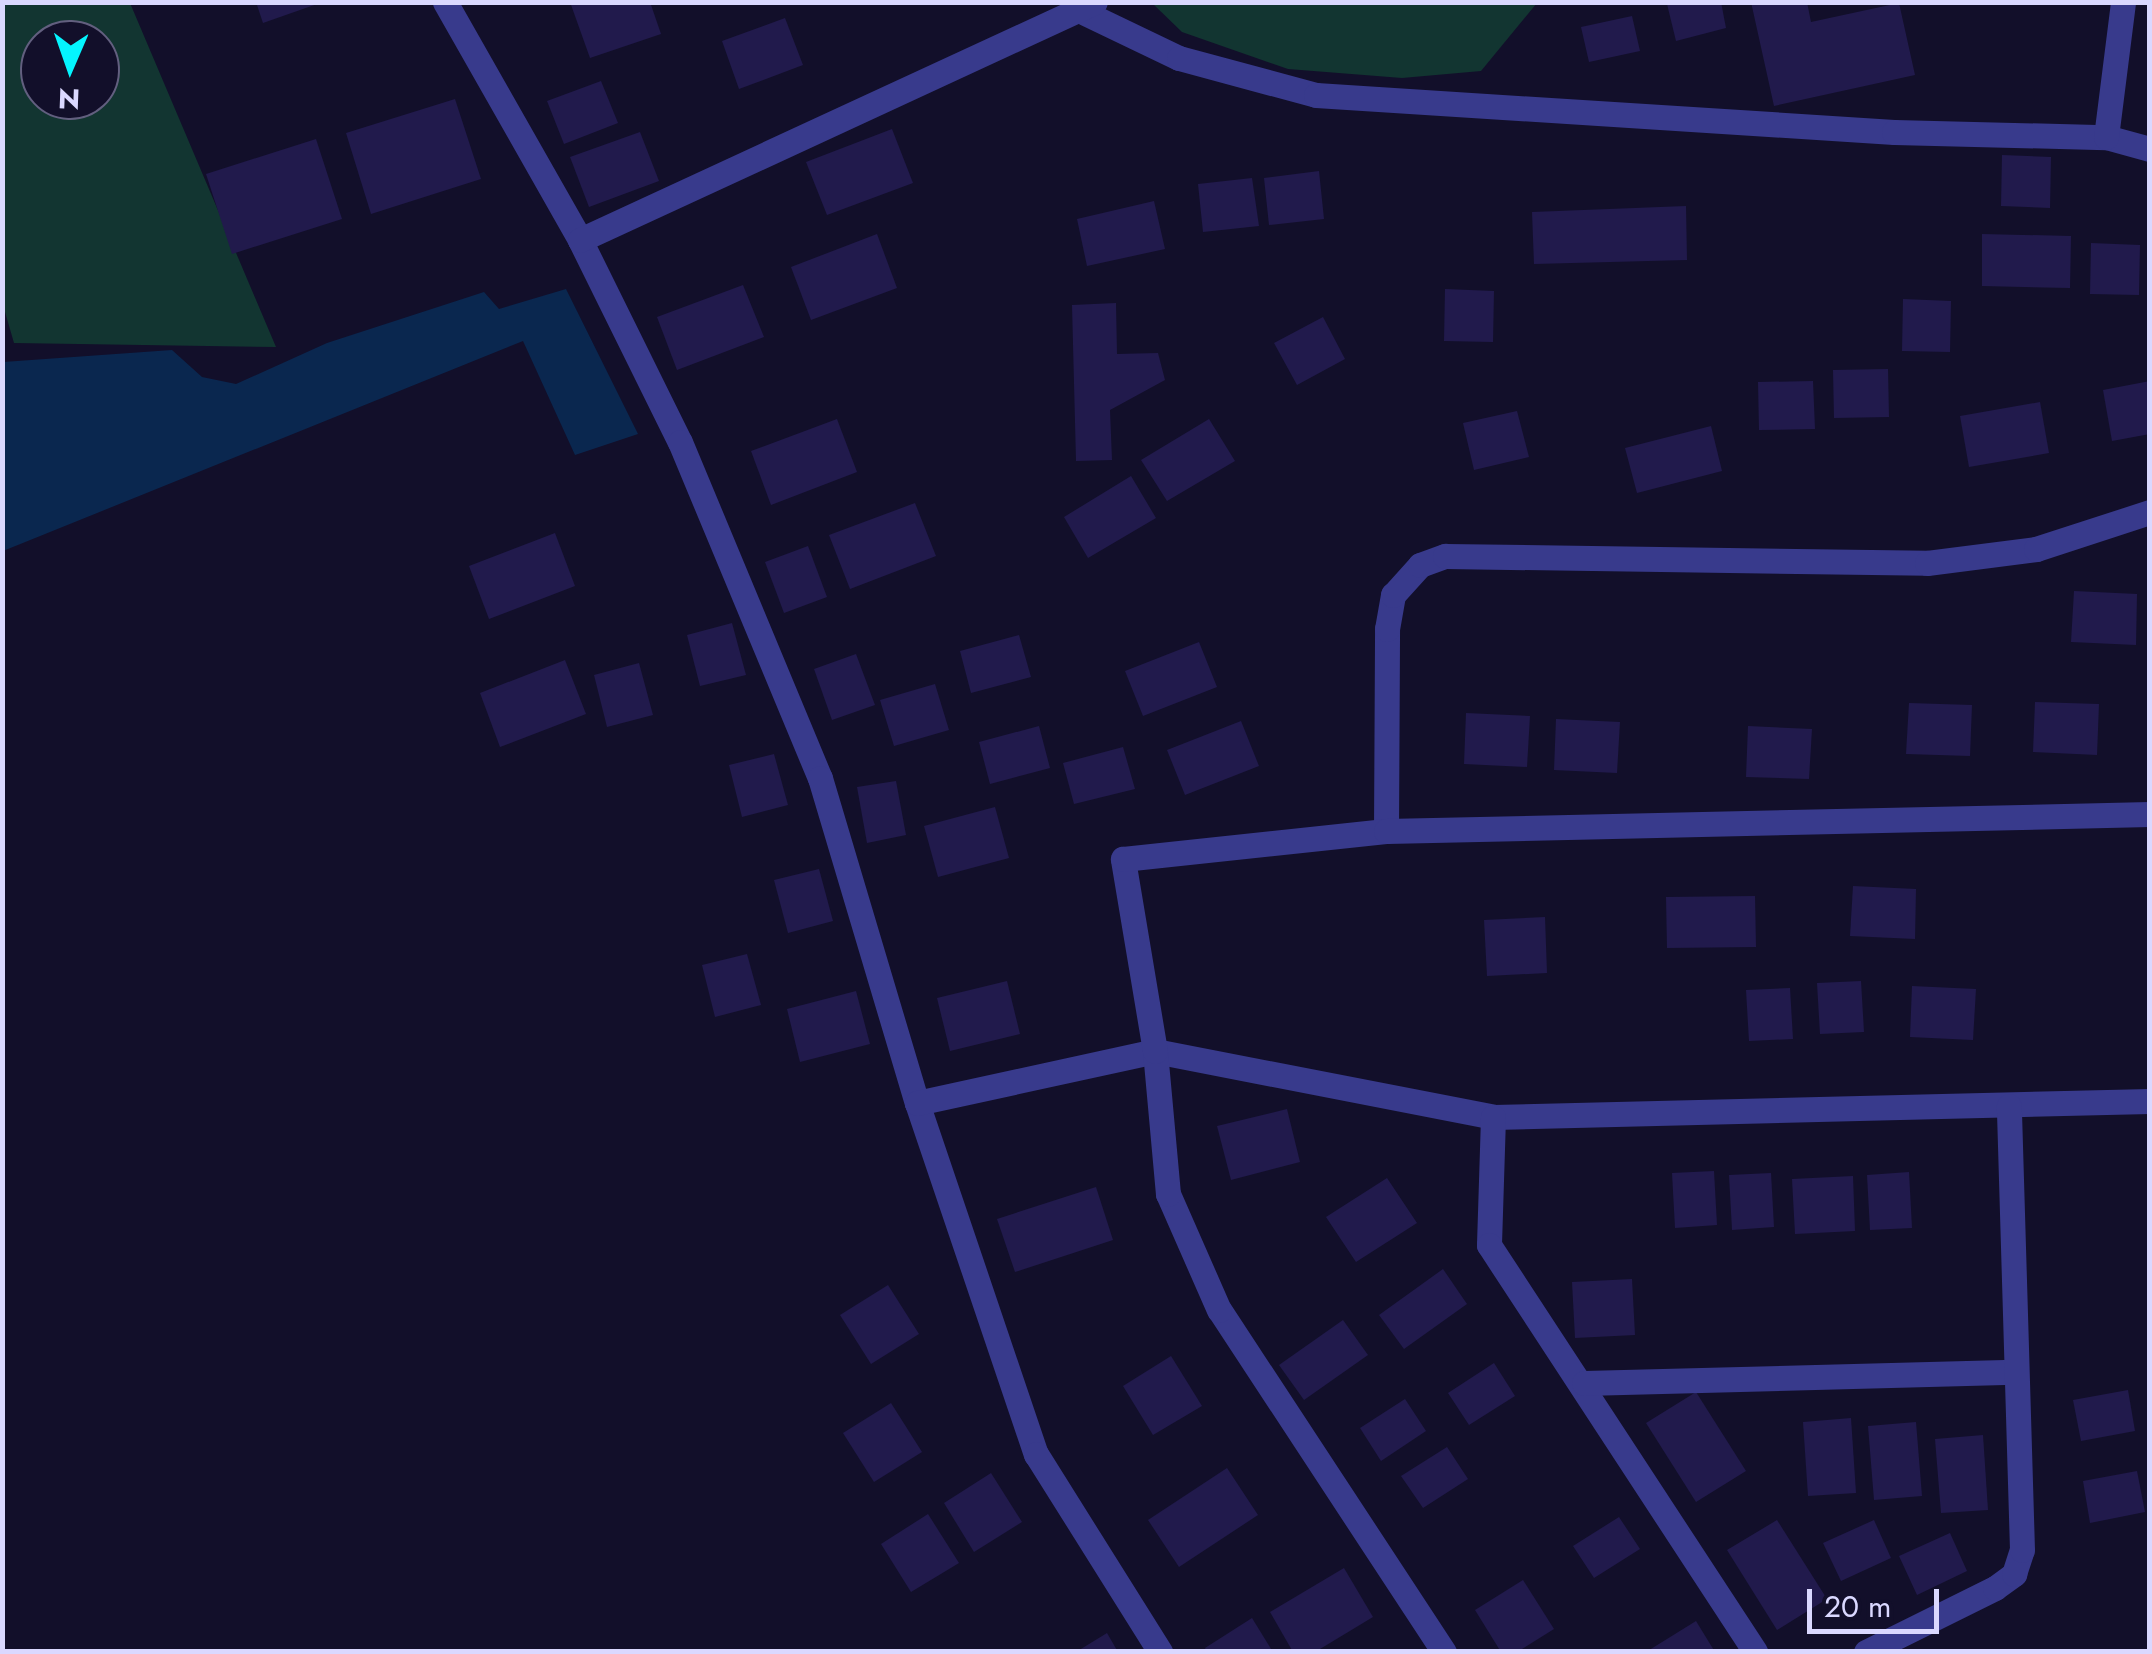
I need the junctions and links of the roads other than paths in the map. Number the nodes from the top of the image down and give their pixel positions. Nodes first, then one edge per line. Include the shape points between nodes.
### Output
1 (445, 2) edge
2 (2122, 2) edge
3 (1090, 8) edge
4 (2106, 137) junction
5 (2150, 150) edge
6 (580, 240) junction
7 (2150, 512) edge
8 (2150, 814) edge
9 (1386, 832) junction
10 (1154, 1051) junction
11 (2150, 1101) edge
12 (916, 1103) junction
13 (2009, 1106) junction
14 (1493, 1117) junction
15 (2014, 1372) junction
16 (1584, 1383) junction
17 (1160, 1652) edge
18 (1444, 1652) edge
19 (1754, 1652) edge
20 (1866, 1652) edge

1 - 6 street
2 - 4 street
3 - 4 street via 1179,58 1316,95 1894,132
3 - 6 street
4 - 5 street
6 - 12 street via 680,442 820,778
7 - 9 street via 2036,549 1927,563 1445,556 1420,565 1394,595 1387,629
8 - 9 street
9 - 10 street via 1122,859
10 - 12 street
10 - 14 street
10 - 18 street via 1168,1194 1220,1310
11 - 13 street
12 - 17 street via 1036,1454
13 - 14 street
13 - 15 street
14 - 16 street via 1490,1245
15 - 16 street
15 - 20 street via 2022,1522 2014,1574
16 - 19 street

